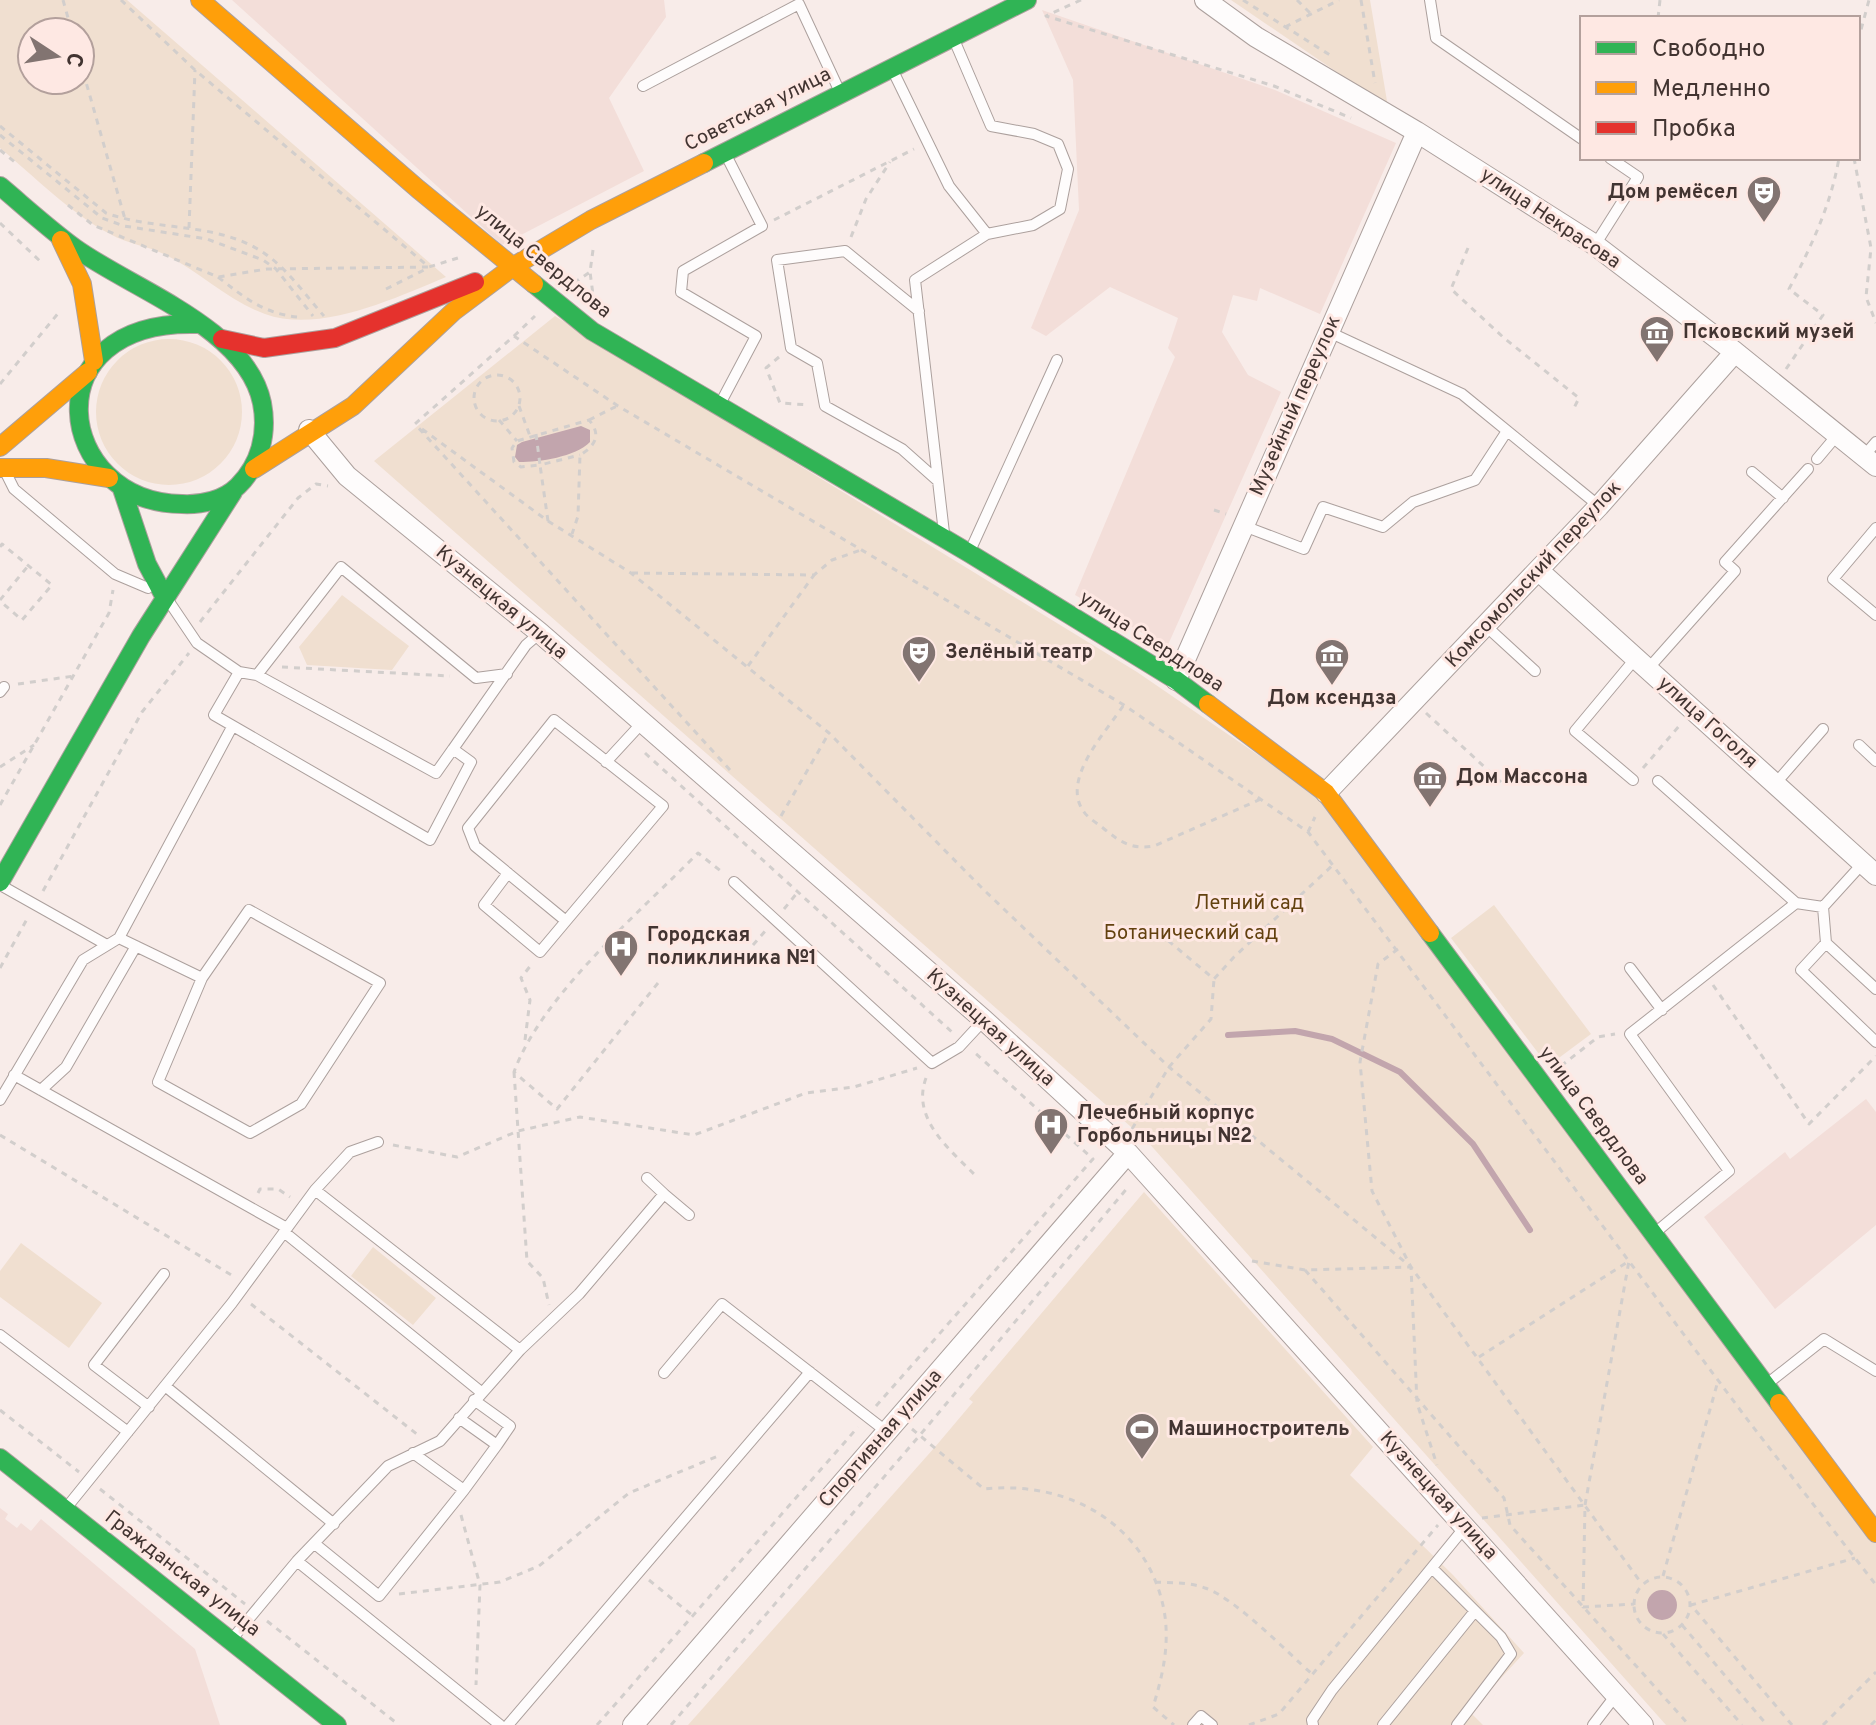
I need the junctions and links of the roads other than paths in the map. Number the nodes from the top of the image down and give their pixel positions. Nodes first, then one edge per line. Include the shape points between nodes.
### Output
1 (200, 0) edge
2 (1027, 0) edge
3 (1205, 0) edge
4 (1430, 0) edge
5 (798, 2) edge
6 (952, 36) junction
7 (890, 66) junction
8 (643, 86) dead end
9 (840, 92) junction
10 (1417, 132) junction
11 (1580, 138) edge
12 (725, 152) junction
13 (1613, 160) edge
14 (0, 186) edge
15 (57, 233) junction
16 (987, 234) junction
17 (1595, 245) junction
18 (514, 266) junction
19 (919, 311) junction
20 (197, 324) junction
21 (1329, 332) junction
22 (222, 339) junction
23 (1735, 352) junction
24 (1057, 360) dead end
25 (91, 367) junction
26 (719, 406) junction
27 (309, 430) junction
28 (1507, 431) junction
29 (1838, 434) junction
30 (0, 447) edge
31 (1872, 455) edge
32 (1817, 459) dead end
33 (1, 468) edge
34 (254, 469) junction
35 (1808, 469) dead end
36 (1752, 472) dead end
37 (938, 481) junction
38 (115, 484) junction
39 (233, 492) junction
40 (1783, 498) junction
41 (1599, 506) junction
42 (1239, 521) junction
43 (1876, 528) edge
44 (945, 539) junction
45 (969, 553) junction
46 (1539, 571) junction
47 (163, 594) junction
48 (1876, 615) edge
49 (1487, 627) junction
50 (540, 633) junction
51 (1641, 664) junction
52 (260, 670) junction
53 (1535, 671) dead end
54 (239, 672) junction
55 (507, 674) junction
56 (1176, 680) junction
57 (232, 727) junction
58 (1823, 729) dead end
59 (634, 731) junction
60 (1859, 745) dead end
61 (453, 749) junction
62 (1876, 761) edge
63 (606, 762) junction
64 (1633, 780) road end
65 (1658, 781) dead end
66 (1775, 784) junction
67 (1326, 793) junction
68 (1870, 869) edge
69 (508, 873) junction
70 (734, 882) road end
71 (0, 883) edge
72 (1796, 903) junction
73 (1823, 907) junction
74 (566, 921) junction
75 (119, 938) junction
76 (1826, 943) junction
77 (107, 945) junction
78 (136, 946) junction
79 (1630, 968) dead end
80 (202, 978) junction
81 (1876, 989) edge
82 (1662, 1010) junction
83 (984, 1020) junction
84 (1876, 1042) edge
85 (14, 1075) junction
86 (41, 1090) junction
87 (0, 1100) edge
88 (378, 1142) road end
89 (1129, 1144) junction
90 (647, 1178) dead end
91 (315, 1190) junction
92 (664, 1194) junction
93 (689, 1215) dead end
94 (285, 1230) junction
95 (1654, 1234) junction
96 (164, 1274) dead end
97 (0, 1335) edge
98 (520, 1350) junction
99 (1876, 1371) edge
100 (810, 1372) junction
101 (664, 1373) dead end
102 (1766, 1385) junction
103 (165, 1386) junction
104 (477, 1396) junction
105 (149, 1407) junction
106 (459, 1418) junction
107 (128, 1432) junction
108 (887, 1432) junction
109 (497, 1445) junction
110 (413, 1453) junction
111 (0, 1458) edge
112 (460, 1495) junction
113 (65, 1509) junction
114 (1469, 1523) junction
115 (334, 1524) junction
116 (1876, 1533) edge
117 (315, 1544) junction
118 (297, 1561) junction
119 (1432, 1568) junction
120 (1475, 1611) junction
121 (231, 1641) junction
122 (1617, 1693) junction
123 (337, 1725) edge
124 (500, 1725) edge
125 (508, 1725) edge
126 (633, 1725) edge
127 (1193, 1725) edge
128 (1212, 1725) edge
129 (1313, 1725) edge
130 (1383, 1725) edge
131 (1457, 1725) edge
132 (1593, 1725) edge
133 (1643, 1725) edge

1 - 18 street, улица Свердлова
2 - 6 street, Советская улица
3 - 10 street, улица Некрасова via 1256,37
4 - 11 lane via 1436,38
5 - 8 lane
5 - 9 lane
6 - 7 street, Советская улица
6 - 16 lane via 991,126 1058,144 1068,169 1060,209 1033,225
7 - 9 street, Советская улица
7 - 16 lane via 949,186
9 - 12 street, Советская улица
10 - 17 street, улица Некрасова
10 - 21 street, Музейный переулок
12 - 18 street, Советская улица
12 - 26 lane via 762,226 683,271 681,292 756,336
13 - 17 lane via 1638,177
14 - 15 street
15 - 20 street
15 - 25 street via 84,283
16 - 19 lane via 915,280
17 - 23 street, улица Некрасова
18 - 22 street, Советская улица via 335,338 264,348
18 - 26 street, улица Свердлова via 592,331
18 - 27 street, Советская улица via 454,311 353,406
19 - 37 lane
19 - 37 lane via 845,251 777,260 791,348 817,363 825,406 902,449
20 - 22 street
20 - 25 street via 165,322 137,328 113,341
21 - 28 lane via 1462,394
21 - 42 street, Музейный переулок
22 - 34 street via 243,358 261,397 263,439
23 - 29 street, улица Некрасова
23 - 41 street, Комсомольский переулок
24 - 45 lane
25 - 30 street
25 - 38 street via 80,394 79,417 89,451
26 - 44 street, улица Свердлова
27 - 34 street, Советская улица
27 - 50 street, Кузнецкая улица via 347,476
28 - 41 lane
28 - 42 lane via 1475,480 1413,502 1383,527 1323,507 1304,549
29 - 31 street, улица Некрасова
29 - 32 lane
33 - 38 street via 46,468
33 - 47 lane via 14,489 115,574
34 - 39 street
35 - 40 lane
36 - 40 lane
37 - 44 lane
38 - 39 street via 164,506 188,507
38 - 47 street
39 - 47 street
40 - 51 lane via 1725,562 1735,571
41 - 46 street, Комсомольский переулок
42 - 56 street, Музейный переулок
43 - 48 lane via 1833,579
44 - 45 street, улица Свердлова
45 - 56 street, улица Свердлова
46 - 49 street, Комсомольский переулок
46 - 51 street, улица Гоголя
47 - 54 lane via 197,643
47 - 71 street
49 - 53 lane
49 - 67 street, Комсомольский переулок
50 - 55 lane
50 - 59 street, Кузнецкая улица
51 - 64 lane via 1575,731
51 - 66 street, улица Гоголя
52 - 54 lane
52 - 55 lane via 341,567 476,678
52 - 61 lane via 436,773
54 - 57 lane via 214,715
55 - 61 lane
56 - 67 street, улица Свердлова
57 - 61 lane via 430,840 471,762
57 - 75 lane
58 - 66 lane
59 - 63 lane
59 - 83 street, Кузнецкая улица
60 - 62 lane
63 - 69 lane via 554,720 468,828 475,846
63 - 74 lane via 663,806
65 - 72 lane
66 - 68 street, улица Гоголя
67 - 95 street, улица Свердлова
68 - 73 lane
69 - 74 lane
69 - 74 lane via 484,905 540,952
70 - 83 lane via 932,1063
71 - 77 lane
72 - 73 lane
72 - 82 lane
73 - 76 lane
75 - 77 lane
75 - 78 lane
76 - 81 lane
76 - 84 lane via 1801,970
77 - 85 lane via 83,960
78 - 80 lane
78 - 86 lane via 66,1067
79 - 82 lane
80 - 80 lane via 249,910 380,983 301,1104 250,1133 158,1082
82 - 95 lane via 1630,1034 1729,1171
83 - 89 street, Кузнецкая улица
85 - 86 lane
85 - 87 lane
86 - 94 lane
88 - 91 lane via 350,1152
89 - 108 street, Спортивная улица
89 - 114 street, Кузнецкая улица via 1451,1510
90 - 92 lane
91 - 94 lane
91 - 98 lane
92 - 93 lane
92 - 98 lane via 579,1294
94 - 103 lane
94 - 104 lane
95 - 102 street, улица Свердлова
96 - 105 lane via 94,1365
97 - 107 lane
98 - 104 lane
99 - 102 lane via 1824,1339
100 - 101 lane via 722,1304
100 - 108 lane
100 - 125 lane
102 - 116 street, улица Свердлова
103 - 105 lane
103 - 115 lane
104 - 106 lane
104 - 109 lane via 510,1426
105 - 107 lane
106 - 109 lane
106 - 110 lane via 440,1441
107 - 113 lane
108 - 126 street, Спортивная улица
109 - 112 lane
110 - 112 lane
110 - 115 lane via 388,1466
111 - 113 street, Гражданская улица
112 - 117 lane via 379,1596
113 - 121 street, Гражданская улица
114 - 119 lane
114 - 122 street, Кузнецкая улица
115 - 117 lane
117 - 118 lane
118 - 121 lane
118 - 124 lane
119 - 120 lane
119 - 129 lane via 1332,1690
120 - 130 lane
120 - 131 lane via 1511,1654
121 - 123 street, Гражданская улица
122 - 132 lane
122 - 133 street, Кузнецкая улица
127 - 128 lane via 1201,1716

